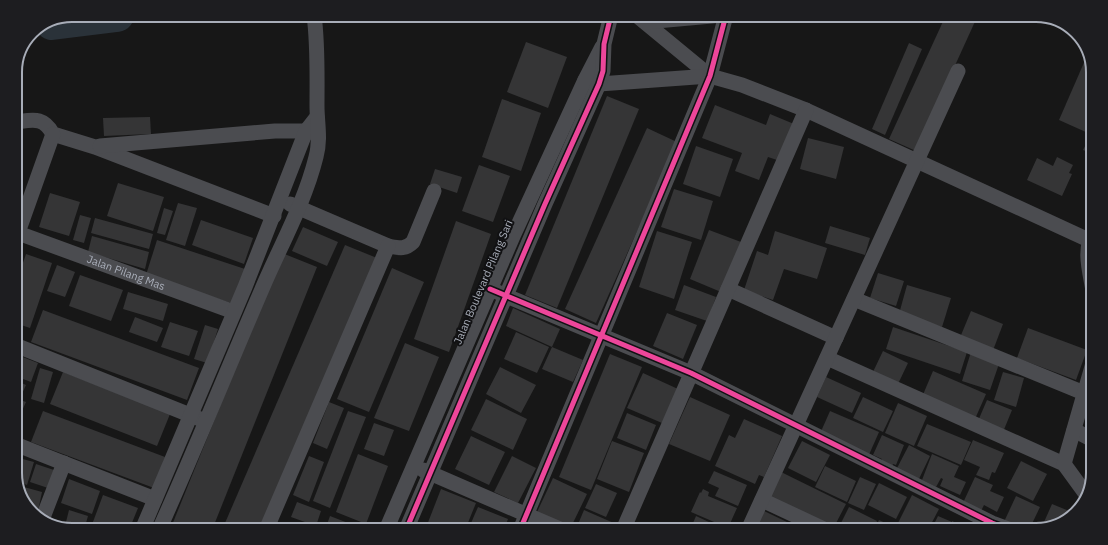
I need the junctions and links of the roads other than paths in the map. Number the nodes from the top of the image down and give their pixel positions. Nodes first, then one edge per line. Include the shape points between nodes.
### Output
1 (315, 22) edge
2 (609, 22) edge
3 (645, 22) edge
4 (724, 22) edge
5 (604, 44) junction
6 (958, 71) dead end
7 (710, 76) junction
8 (584, 80) junction
9 (599, 84) junction
10 (806, 110) junction
11 (22, 122) edge
12 (313, 133) junction
13 (53, 134) junction
14 (95, 147) junction
15 (918, 161) junction
16 (434, 191) dead end
17 (280, 201) junction
18 (299, 208) junction
19 (274, 216) junction
20 (22, 220) edge
21 (1086, 235) edge
22 (22, 239) edge
23 (388, 246) junction
24 (490, 289) junction
25 (728, 289) junction
26 (507, 295) junction
27 (854, 299) junction
28 (234, 312) junction
29 (601, 335) junction
30 (836, 338) junction
31 (22, 348) edge
32 (827, 358) junction
33 (690, 373) junction
34 (1086, 387) edge
35 (1084, 394) junction
36 (192, 415) junction
37 (207, 421) junction
38 (796, 426) junction
39 (1074, 430) junction
40 (1086, 436) edge
41 (22, 447) edge
42 (64, 463) junction
43 (1064, 464) junction
44 (414, 467) junction
45 (431, 473) junction
46 (1083, 489) edge
47 (155, 499) junction
48 (762, 500) junction
49 (526, 514) junction
50 (44, 515) edge
51 (145, 523) edge
52 (162, 523) edge
53 (269, 523) edge
54 (389, 523) edge
55 (409, 523) edge
56 (523, 523) edge
57 (546, 523) edge
58 (626, 523) edge
59 (751, 523) edge
60 (811, 523) edge
61 (985, 523) edge

1 - 12 street via 318,69 317,117
2 - 5 street, Jalan Boulevard Pilang Sari
3 - 7 street
4 - 7 street
5 - 8 street, Jalan Boulevard Pilang Sari
5 - 9 street, Jalan Boulevard Pilang Sari via 603,71
6 - 15 street
7 - 9 street
7 - 10 street via 742,85
7 - 29 street
8 - 9 street
8 - 24 street, Jalan Boulevard Pilang Sari
9 - 26 street, Jalan Boulevard Pilang Sari
10 - 15 street
10 - 25 street
11 - 13 street via 46,123
12 - 14 street via 241,133
12 - 17 street
12 - 18 street via 316,156
13 - 14 street
13 - 20 street
14 - 19 street
15 - 21 street
15 - 27 street
16 - 23 street via 409,247 402,249
17 - 18 street
17 - 19 street
18 - 23 street
18 - 37 street
19 - 28 street
22 - 28 street, Jalan Pilang Mas
23 - 53 street
24 - 26 street
24 - 44 street, Jalan Boulevard Pilang Sari
25 - 30 street
25 - 33 street
26 - 29 street
26 - 45 street, Jalan Boulevard Pilang Sari
27 - 30 street
27 - 35 street
28 - 36 street
29 - 33 street
29 - 49 street
30 - 32 street
31 - 36 street
32 - 38 street
32 - 43 street
33 - 38 street
33 - 58 street
34 - 35 street
35 - 39 street
36 - 37 street
36 - 47 street
37 - 52 street
38 - 48 street
38 - 61 street
39 - 40 street
39 - 43 street
41 - 42 street
42 - 47 street
42 - 50 street
43 - 46 street
44 - 45 street
44 - 54 street, Jalan Boulevard Pilang Sari
45 - 49 street
45 - 55 street, Jalan Boulevard Pilang Sari
47 - 51 street
48 - 59 street
48 - 60 street
49 - 56 street
49 - 57 street

